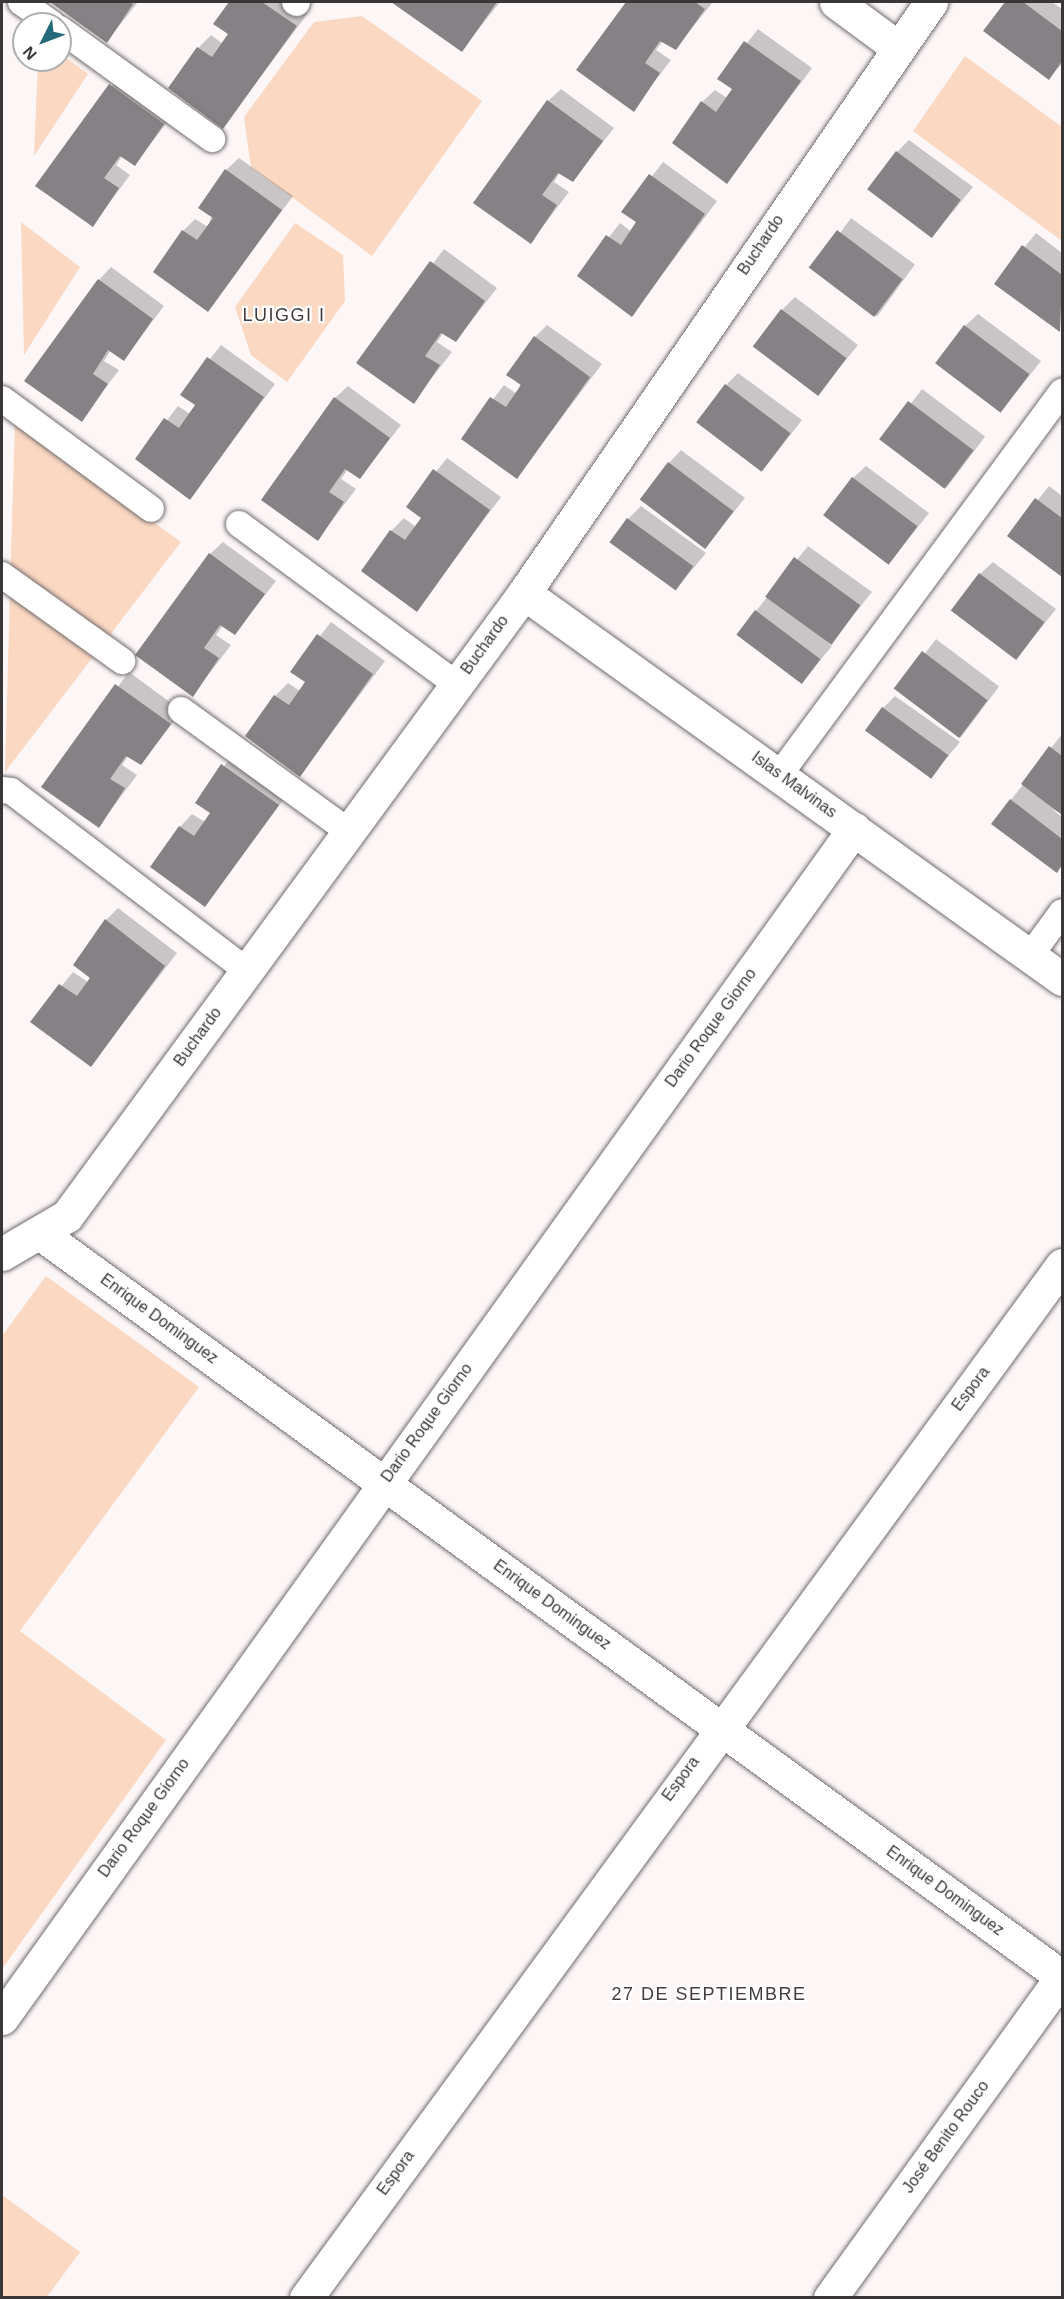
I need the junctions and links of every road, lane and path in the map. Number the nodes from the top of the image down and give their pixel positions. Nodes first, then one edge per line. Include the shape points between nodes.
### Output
1 (21, 2) edge
2 (836, 2) edge
3 (932, 2) edge
4 (35, 12) edge
5 (72, 38) edge
6 (897, 47) junction
7 (212, 139) dead end
8 (1062, 392) edge
9 (2, 399) edge
10 (151, 509) dead end
11 (239, 524) dead end
12 (2, 575) edge
13 (524, 593) junction
14 (122, 661) dead end
15 (456, 684) junction
16 (181, 710) dead end
17 (780, 774) junction
18 (2, 790) edge
19 (854, 829) junction
20 (348, 831) junction
21 (1062, 912) edge
22 (1030, 957) junction
23 (247, 971) junction
24 (1062, 979) edge
25 (41, 1234) junction
26 (2, 1254) edge
27 (1062, 1265) edge
28 (385, 1482) junction
29 (719, 1727) junction
30 (1062, 1976) edge
31 (2, 2018) edge
32 (306, 2298) edge
33 (830, 2298) edge

1 - 4 lane
2 - 6 street
3 - 6 street, Buchardo
5 - 7 lane
6 - 13 street, Buchardo
8 - 17 lane
9 - 10 lane
11 - 15 lane
12 - 14 lane
13 - 15 street, Buchardo
13 - 17 street, Islas Malvinas
15 - 20 street, Buchardo
16 - 20 lane
17 - 19 street, Islas Malvinas
18 - 23 lane via 11,791
19 - 22 street, Islas Malvinas
19 - 28 street, Dario Roque Giorno
20 - 23 street, Buchardo
21 - 22 lane
22 - 24 street, Islas Malvinas
23 - 25 street, Buchardo via 67,1216
25 - 26 street, Buchardo
25 - 28 street, Enrique Dominguez
27 - 29 street, Espora
28 - 29 street, Enrique Dominguez
28 - 31 street, Dario Roque Giorno
29 - 30 street, Enrique Dominguez
29 - 32 street, Espora
30 - 33 street, José Benito Rouco

